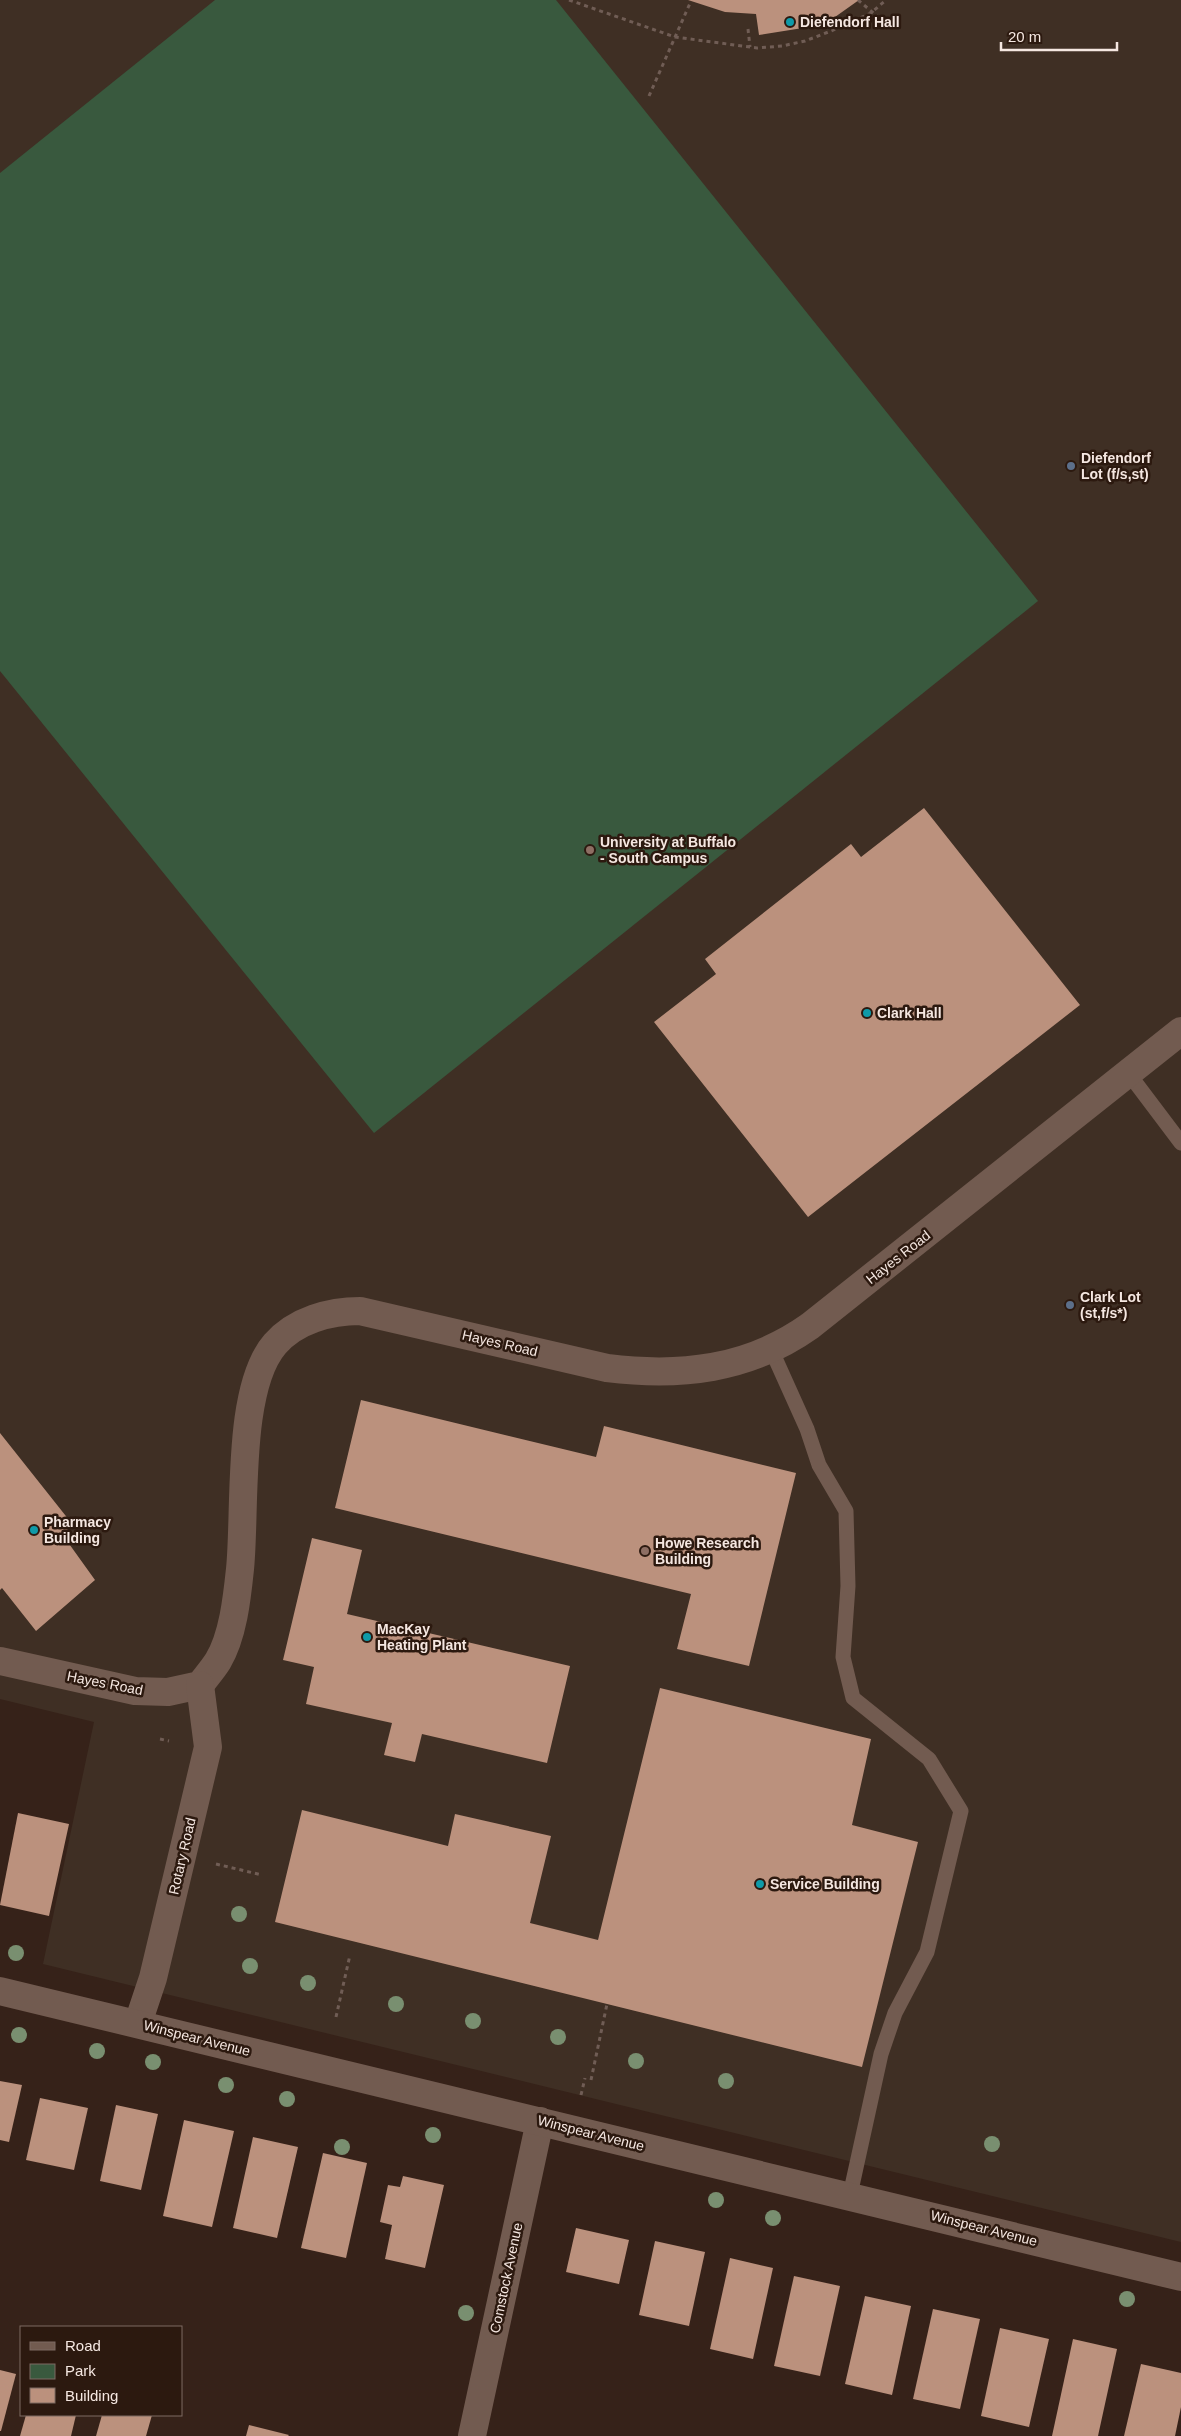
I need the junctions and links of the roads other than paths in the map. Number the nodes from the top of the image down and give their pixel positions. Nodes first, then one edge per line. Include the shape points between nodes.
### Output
1 (1181, 1031) edge
2 (1129, 1074) junction
3 (1181, 1142) edge
4 (771, 1349) junction
5 (0, 1661) edge
6 (200, 1685) junction
7 (0, 1991) edge
8 (138, 2024) junction
9 (540, 2121) junction
10 (850, 2195) junction
11 (1181, 2277) edge
12 (472, 2436) edge

1 - 2 street, Hayes Road
2 - 3 lane
2 - 4 street, Hayes Road via 810,1326
4 - 6 street, Hayes Road via 713,1369 639,1372 606,1368 360,1311 338,1311 294,1328 275,1344 258,1376 248,1426 240,1570 231,1626 219,1660
4 - 10 lane via 807,1429 819,1465 846,1511 848,1586 843,1657 853,1698 929,1759 961,1811 928,1952 895,2013 881,2054
5 - 6 street, Hayes Road via 136,1691 168,1692
6 - 8 street, Rotary Road via 208,1747 153,1978
7 - 8 street, Winspear Avenue
8 - 9 street, Winspear Avenue
9 - 10 street, Winspear Avenue
9 - 12 street, Comstock Avenue
10 - 11 street, Winspear Avenue

